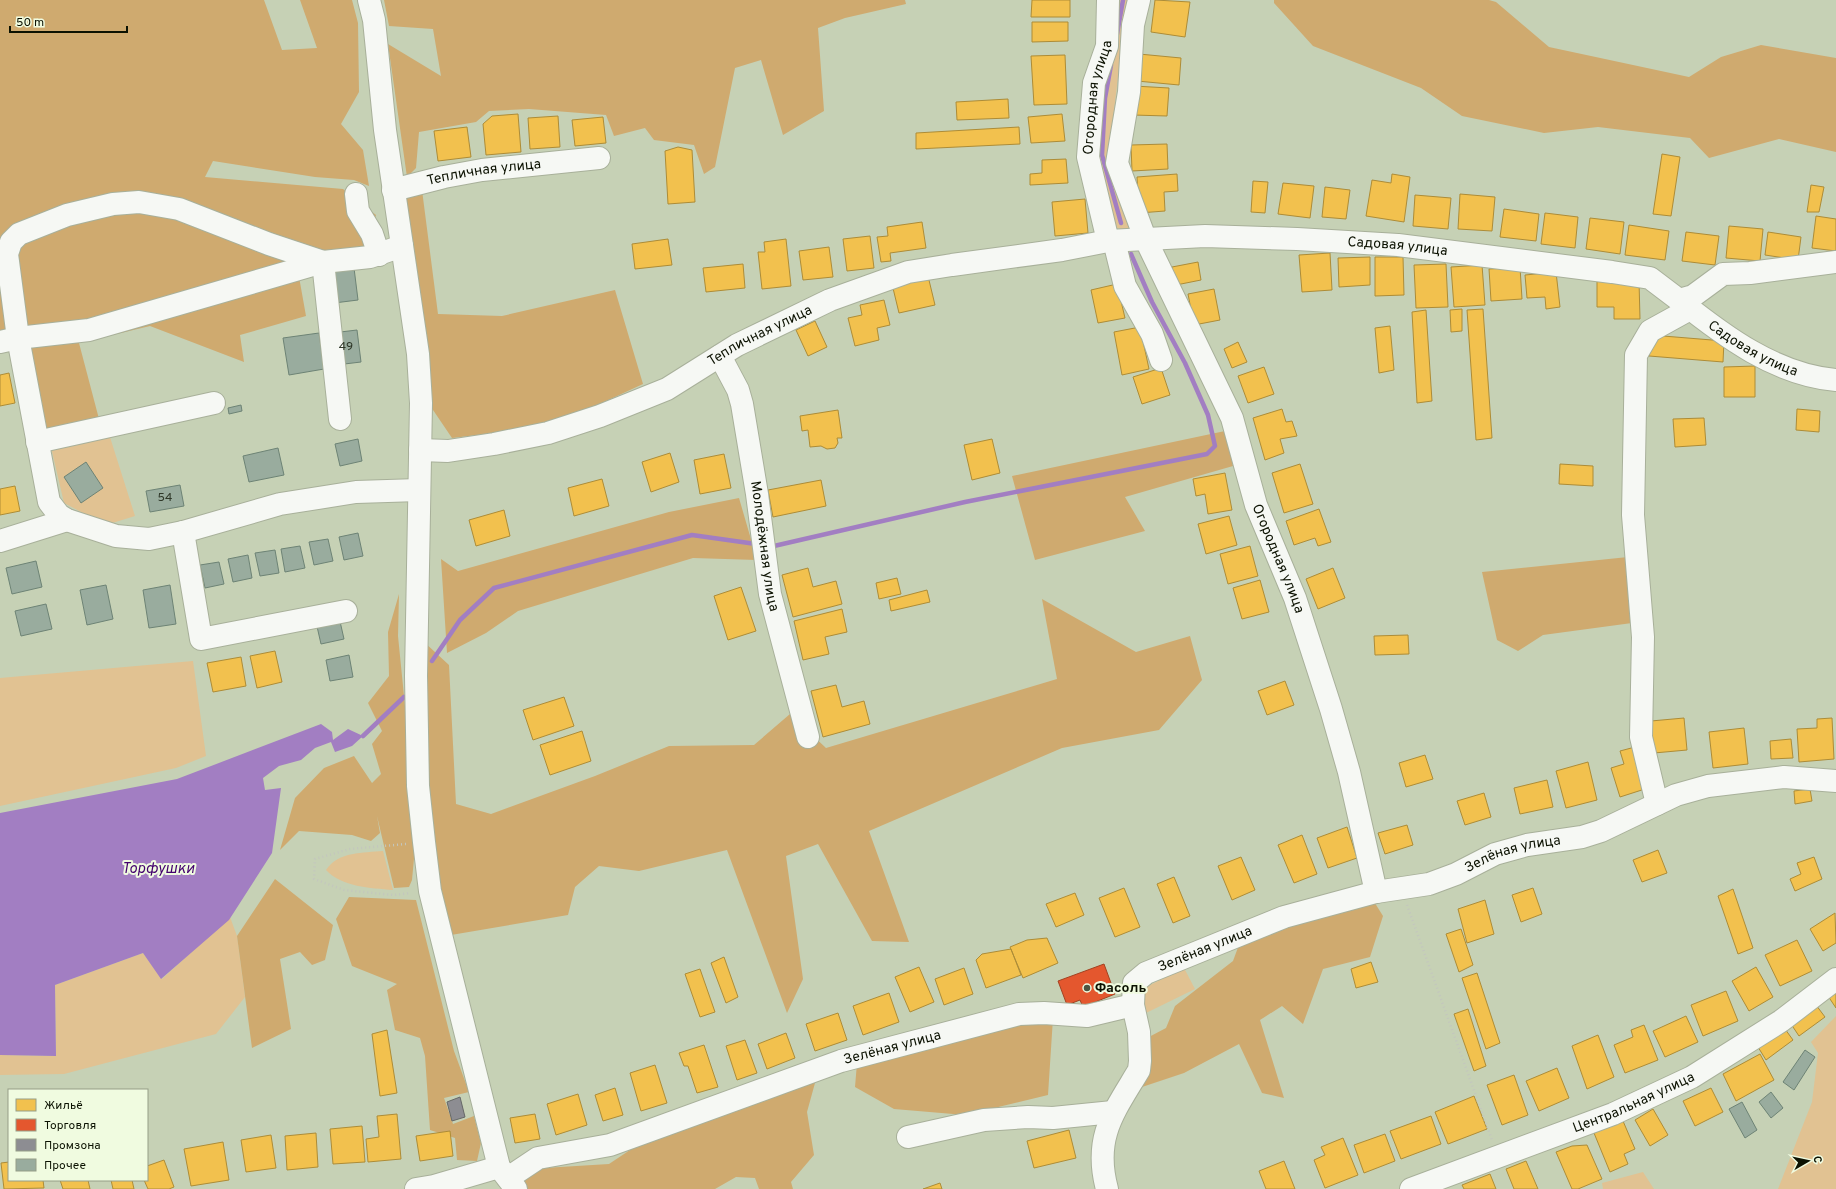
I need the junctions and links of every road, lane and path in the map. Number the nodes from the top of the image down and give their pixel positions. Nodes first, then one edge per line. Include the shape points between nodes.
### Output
1 (370, 0) edge
2 (1108, 0) edge
3 (1139, 0) edge
4 (599, 158) dead end
5 (393, 190) junction
6 (356, 194) dead end
7 (1145, 238) junction
8 (1111, 242) junction
9 (402, 246) junction
10 (379, 255) junction
11 (323, 262) junction
12 (1836, 262) edge
13 (1684, 304) junction
14 (9, 340) edge
15 (720, 356) junction
16 (1162, 360) dead end
17 (1836, 380) edge
18 (214, 403) dead end
19 (340, 419) dead end
20 (37, 442) junction
21 (420, 450) junction
22 (419, 490) junction
23 (67, 520) junction
24 (183, 532) junction
25 (0, 541) edge
26 (346, 611) dead end
27 (808, 737) dead end
28 (1836, 781) edge
29 (1657, 804) junction
30 (424, 842) junction
31 (1400, 888) junction
32 (430, 891) junction
33 (1376, 892) junction
34 (1836, 979) edge
35 (1133, 1005) junction
36 (1113, 1112) junction
37 (908, 1137) dead end
38 (1498, 1156) junction
39 (508, 1178) edge
40 (416, 1189) edge
41 (1107, 1189) edge
42 (1411, 1189) edge

1 - 5 street
2 - 8 street, Огородная улица via 1107,46 1094,83 1088,156
3 - 7 street, Огородная улица via 1134,25 1129,92 1117,163
4 - 5 street, Тепличная улица via 482,170
5 - 9 street
6 - 10 street via 358,211 372,234
7 - 8 street, Садовая улица
7 - 13 street, Садовая улица via 1206,236 1398,245 1650,278
7 - 33 street, Огородная улица via 1232,418 1256,505 1295,598 1331,709 1349,772
8 - 15 street, Тепличная улица via 908,272 830,300 737,345
8 - 16 street, Огородная улица via 1124,286 1152,334
9 - 10 street
9 - 21 street via 418,354
10 - 11 street
11 - 14 street via 89,330
11 - 14 street via 179,209 139,202 113,204 67,215 19,234 11,242 7,254
11 - 19 street
12 - 13 street via 1723,274
13 - 17 street, Садовая улица via 1720,333 1761,357 1802,374
13 - 29 street via 1650,331 1636,356 1633,515 1643,637 1641,737
14 - 20 street
15 - 21 street, Тепличная улица via 667,389 600,416 548,433 448,451
15 - 27 street, Молодёжная улица via 738,390 742,404 770,594
18 - 20 street
20 - 23 street via 49,502 59,515
21 - 22 street
22 - 24 street via 356,492 280,504
22 - 30 street via 416,676 418,786
23 - 24 street via 116,536 137,539
23 - 25 street
24 - 26 street via 202,639
28 - 29 street, Зелёная улица via 1784,777 1708,786 1676,795
29 - 31 street, Зелёная улица via 1595,833 1527,845 1495,854 1456,874 1429,884
30 - 32 street
30 - 32 path via 350,849 315,859 314,879 344,890 394,895
31 - 33 street, Зелёная улица
31 - 38 path via 1419,933
32 - 39 street
33 - 35 street, Зелёная улица via 1284,917 1146,973 1134,982
34 - 38 street, Центральная улица via 1782,1021 1692,1077 1613,1114
35 - 36 street via 1139,1032 1139,1070
35 - 39 street, Зелёная улица via 1087,1016 1020,1014 841,1061 610,1145 538,1158
36 - 37 street via 1053,1118 984,1120
36 - 41 street via 1102,1150
38 - 42 street, Центральная улица
39 - 40 street, Зелёная улица

